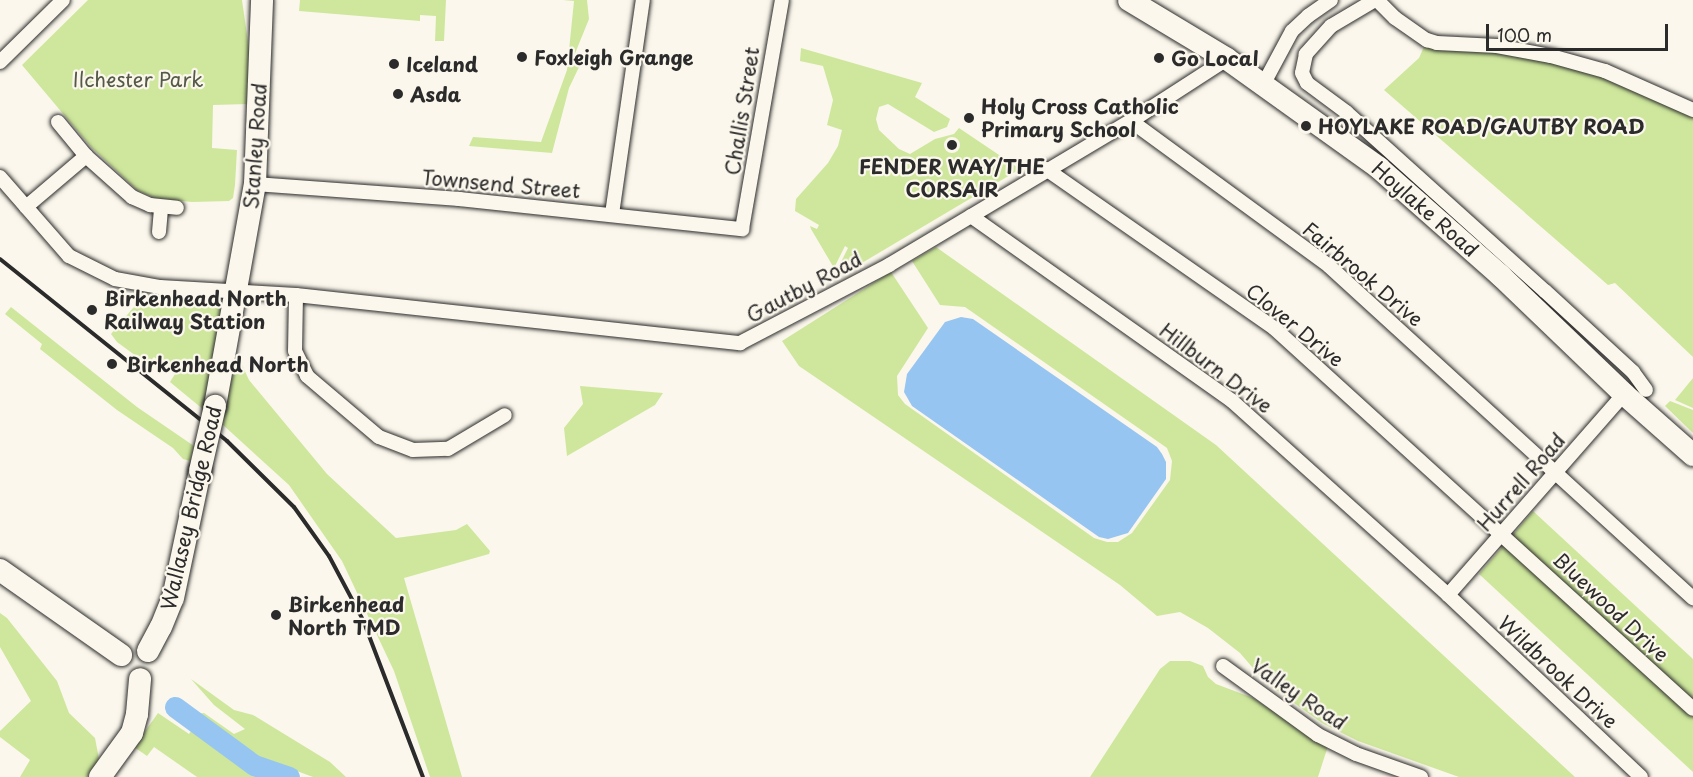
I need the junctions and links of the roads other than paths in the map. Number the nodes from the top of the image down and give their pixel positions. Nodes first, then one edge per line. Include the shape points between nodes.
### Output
1 (63, 0) edge
2 (260, 0) edge
3 (643, 0) edge
4 (782, 0) edge
5 (1129, 0) edge
6 (1332, 0) edge
7 (1376, 0) edge
8 (2, 55) edge
9 (1227, 59) junction
10 (1263, 85) junction
11 (1693, 110) edge
12 (1131, 121) junction
13 (58, 122) dead end
14 (86, 156) junction
15 (1046, 169) junction
16 (0, 177) edge
17 (255, 184) junction
18 (26, 207) junction
19 (161, 207) junction
20 (177, 208) dead end
21 (612, 214) junction
22 (971, 216) junction
23 (742, 229) joint
24 (159, 232) dead end
25 (236, 290) junction
26 (296, 295) junction
27 (1646, 390) dead end
28 (1624, 394) junction
29 (505, 415) dead end
30 (1693, 454) edge
31 (1556, 471) junction
32 (1502, 534) junction
33 (0, 570) edge
34 (1448, 595) junction
35 (1693, 598) edge
36 (148, 651) junction
37 (121, 655) junction
38 (1223, 666) dead end
39 (140, 679) junction
40 (1693, 709) edge
41 (100, 777) edge
42 (1421, 777) edge
43 (1641, 777) edge

1 - 8 street
2 - 17 main road, Stanley Road
3 - 21 street
4 - 23 street, Challis Street
5 - 9 main road, Hoylake Road
6 - 10 street via 1292,31
7 - 11 street via 1395,18 1437,44 1497,46 1551,56 1605,71
7 - 27 street, Hoylake Road via 1331,26 1306,54 1302,73 1307,83 1346,112 1545,291 1633,372
9 - 10 main road, Hoylake Road
9 - 12 street, Gautby Road
10 - 28 main road, Hoylake Road via 1379,168 1501,276
12 - 15 street, Gautby Road
12 - 31 street, Fairbrook Drive via 1329,266
13 - 14 street
14 - 18 street
14 - 19 street via 132,197
15 - 22 street, Gautby Road
15 - 32 street, Clover Drive via 1274,328
16 - 18 street, Gautby Road
17 - 21 street, Townsend Street
17 - 25 main road, Stanley Road
18 - 25 street, Gautby Road via 69,256 115,279 160,287
19 - 20 street
19 - 24 street
21 - 23 street, Townsend Street
22 - 26 street, Gautby Road via 889,265 740,343
22 - 34 street, Hillburn Drive via 1233,401
25 - 26 street, Gautby Road
25 - 36 main road, Wallasey Bridge Road, bridge via 215,406 172,598
26 - 29 street via 295,351 307,376 379,437 413,450 448,449
28 - 30 main road, Hoylake Road
28 - 31 street, Hurrell Road
31 - 32 street, Hurrell Road
31 - 35 street, Fairbrook Drive
32 - 34 street, Hurrell Road
32 - 40 street, Bluewood Drive
33 - 37 main road
34 - 43 street, Wildbrook Drive
36 - 37 main road via 136,646
36 - 39 main road via 151,671
37 - 39 main road via 123,673
38 - 42 street, Valley Road via 1318,735 1356,754
39 - 41 main road via 132,733

